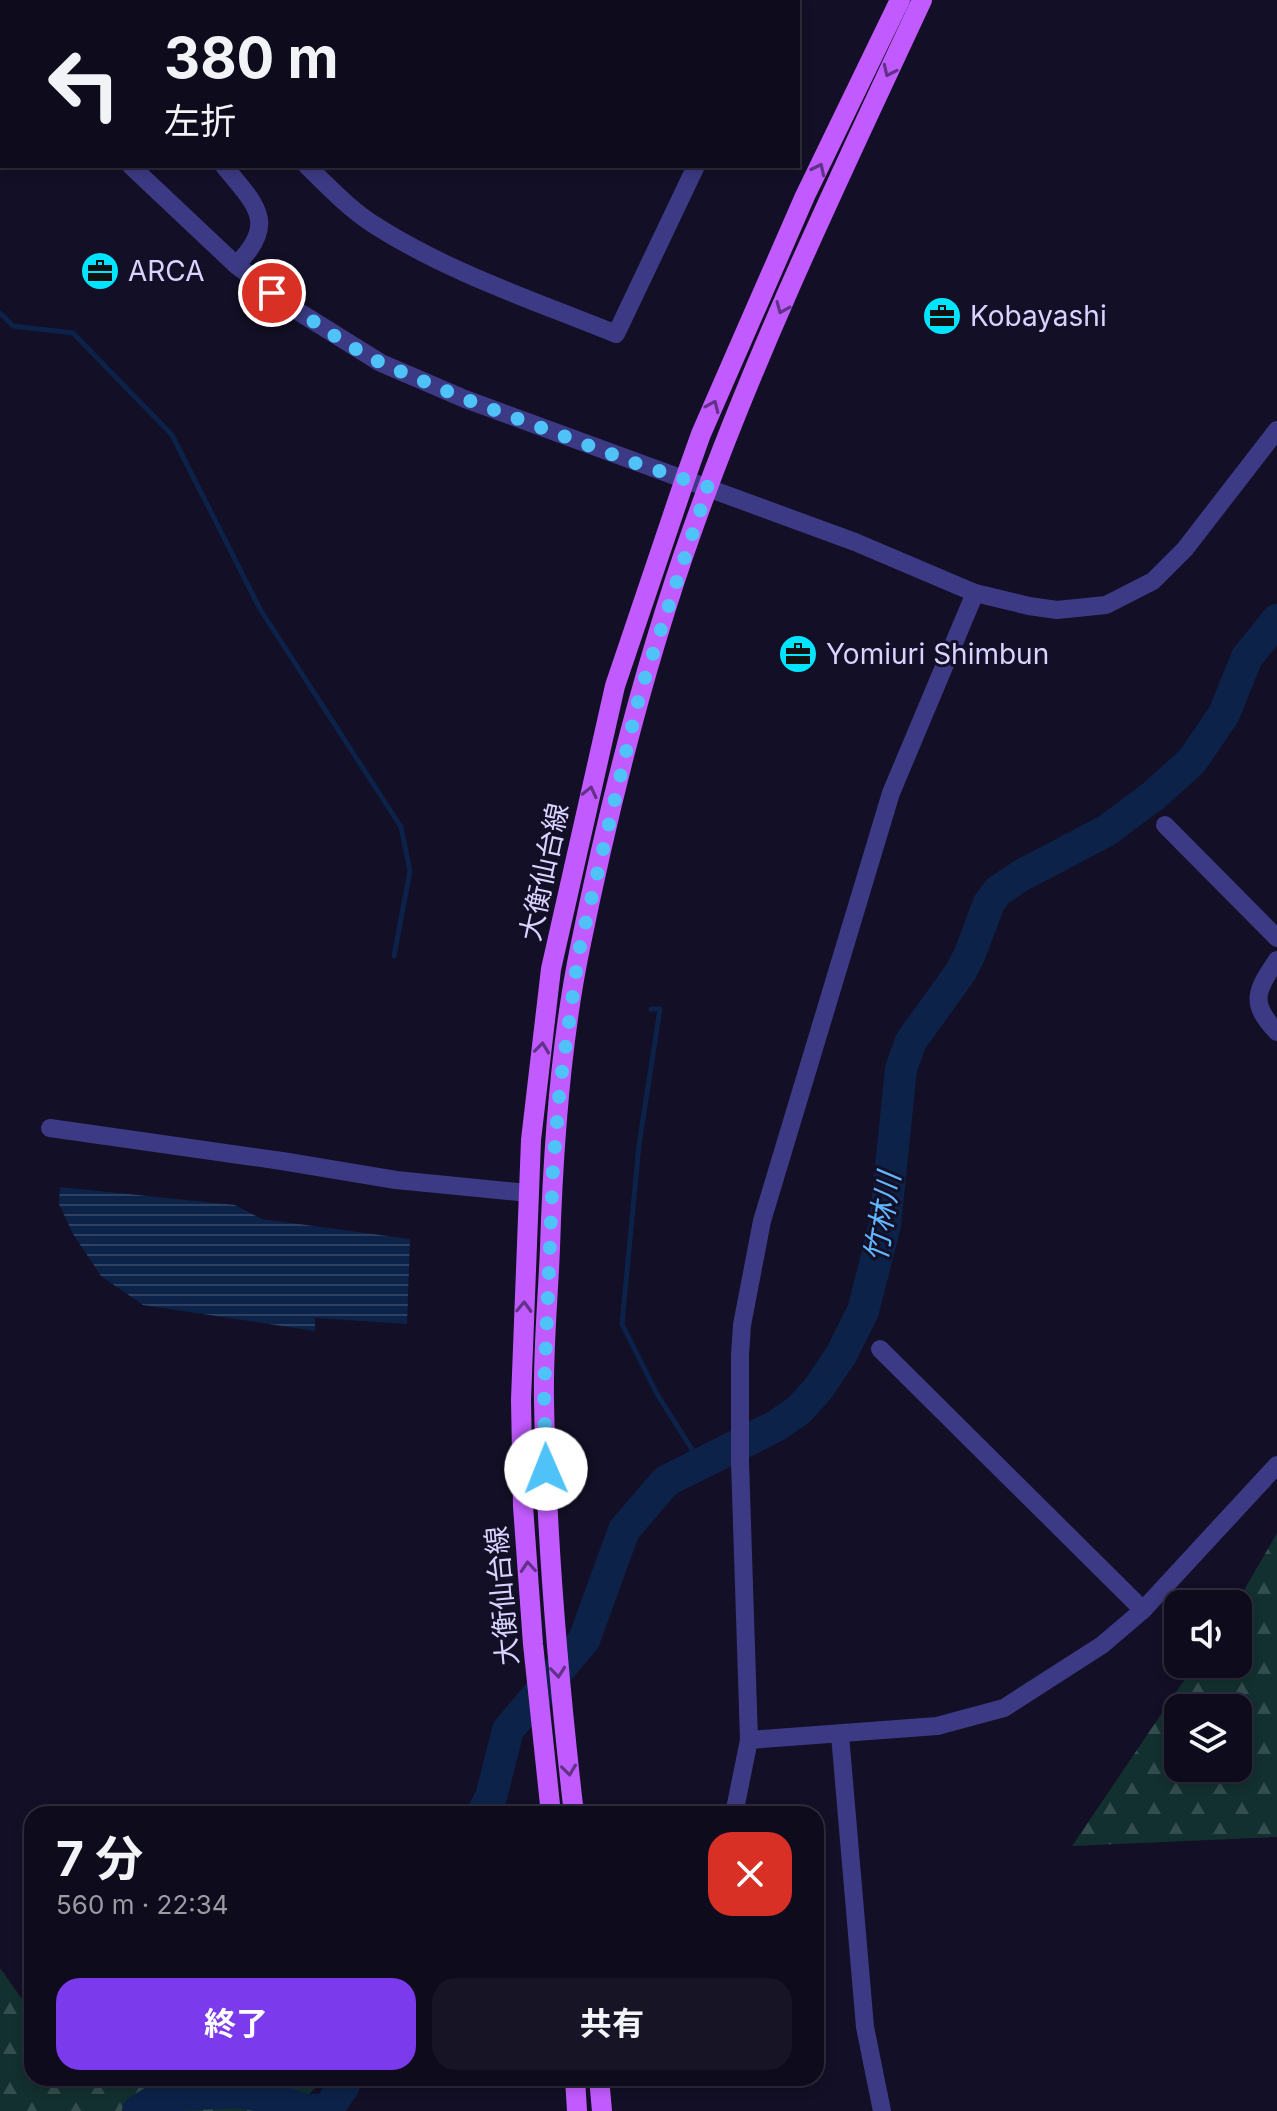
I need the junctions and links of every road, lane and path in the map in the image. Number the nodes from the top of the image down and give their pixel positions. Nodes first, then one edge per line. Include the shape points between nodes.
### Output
1 (900, 0) edge
2 (922, 0) edge
3 (133, 168) edge
4 (226, 168) edge
5 (309, 168) edge
6 (695, 168) edge
7 (236, 265) junction
8 (1277, 430) edge
9 (685, 479) junction
10 (708, 487) junction
11 (975, 593) junction
12 (1165, 825) dead end
13 (1277, 938) edge
14 (1277, 960) edge
15 (1277, 1032) edge
16 (50, 1128) dead end
17 (528, 1193) junction
18 (880, 1349) dead end
19 (1277, 1465) edge
20 (1143, 1610) junction
21 (840, 1735) junction
22 (749, 1740) junction
23 (550, 1806) edge
24 (573, 1806) edge
25 (736, 1806) edge
26 (575, 2086) edge
27 (600, 2086) edge
28 (577, 2111) edge
29 (602, 2111) edge
30 (882, 2111) edge

9 -> 1 main road, 大衡仙台線 via 805,196
2 -> 10 main road, 大衡仙台線 via 825,208
3 - 7 street
4 - 7 street via 254,203 260,221 258,239
5 - 6 street via 376,227 467,275 616,334
7 - 9 street via 381,363
8 - 11 street via 1185,549 1153,581 1132,593 1106,605 1057,610
9 - 10 street
17 -> 9 main road, 大衡仙台線 via 551,969 569,885 615,686
10 - 11 street
10 -> 24 main road, 大衡仙台線 via 640,693 579,951 553,1169 544,1393 553,1617
11 - 22 street via 891,793 762,1221 742,1325 739,1420
12 - 13 street
14 - 15 street via 1257,998 1259,1010
16 - 17 street via 396,1180
23 -> 17 main road, 大衡仙台線 via 523,1506
18 - 20 street
19 - 20 street
20 - 21 street via 1102,1645 1004,1708 937,1726
21 - 22 street
21 - 30 street via 865,2027
22 - 25 street
26 - 28 main road
27 - 29 main road

